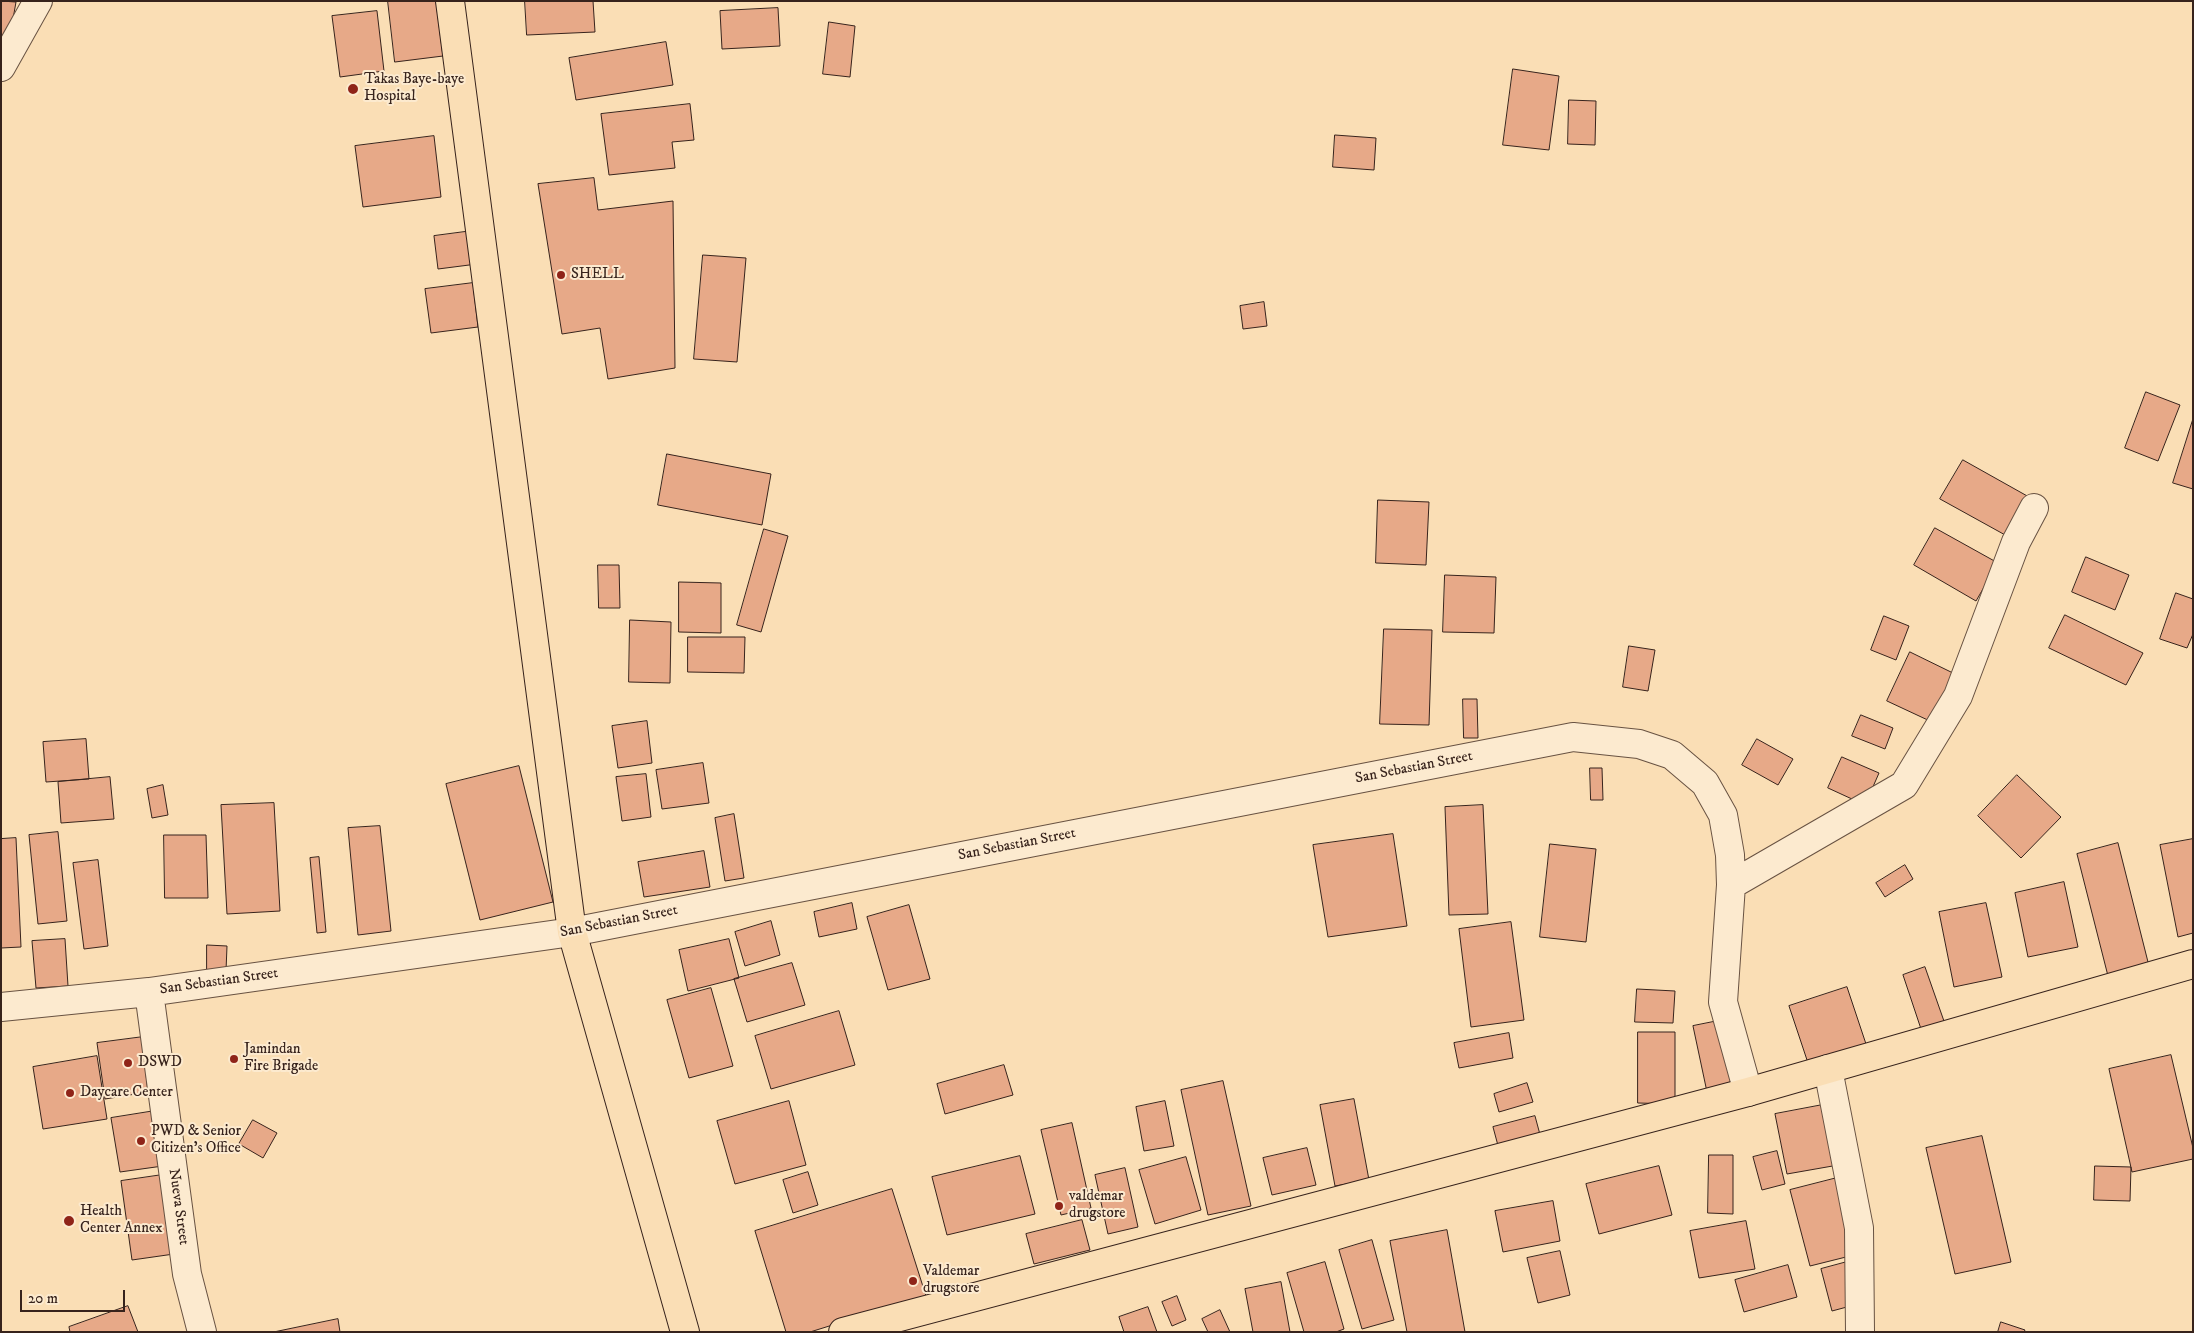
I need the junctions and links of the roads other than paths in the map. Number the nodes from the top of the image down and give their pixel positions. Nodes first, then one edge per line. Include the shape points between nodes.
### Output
1 (38, 1) edge
2 (450, 1) edge
3 (1, 66) edge
4 (2034, 508) dead end
5 (1731, 885) junction
6 (572, 932) junction
7 (2193, 964) edge
8 (149, 992) junction
9 (1, 1007) edge
10 (1828, 1069) junction
11 (1748, 1092) junction
12 (202, 1332) edge
13 (685, 1332) edge
14 (843, 1332) edge
15 (1860, 1332) edge

1 - 3 street
2 - 6 main road
4 - 5 street via 2016,542 1958,696 1904,785
5 - 6 street, San Sebastian Street via 1723,815 1705,783 1672,755 1639,744 1573,737
5 - 11 street, San Sebastian Street via 1723,1002
6 - 8 street, San Sebastian Street
6 - 13 main road
7 - 10 main road
8 - 9 street, San Sebastian Street
8 - 12 street, Nueva Street via 187,1274
10 - 11 main road
10 - 15 street via 1858,1228
11 - 14 main road

